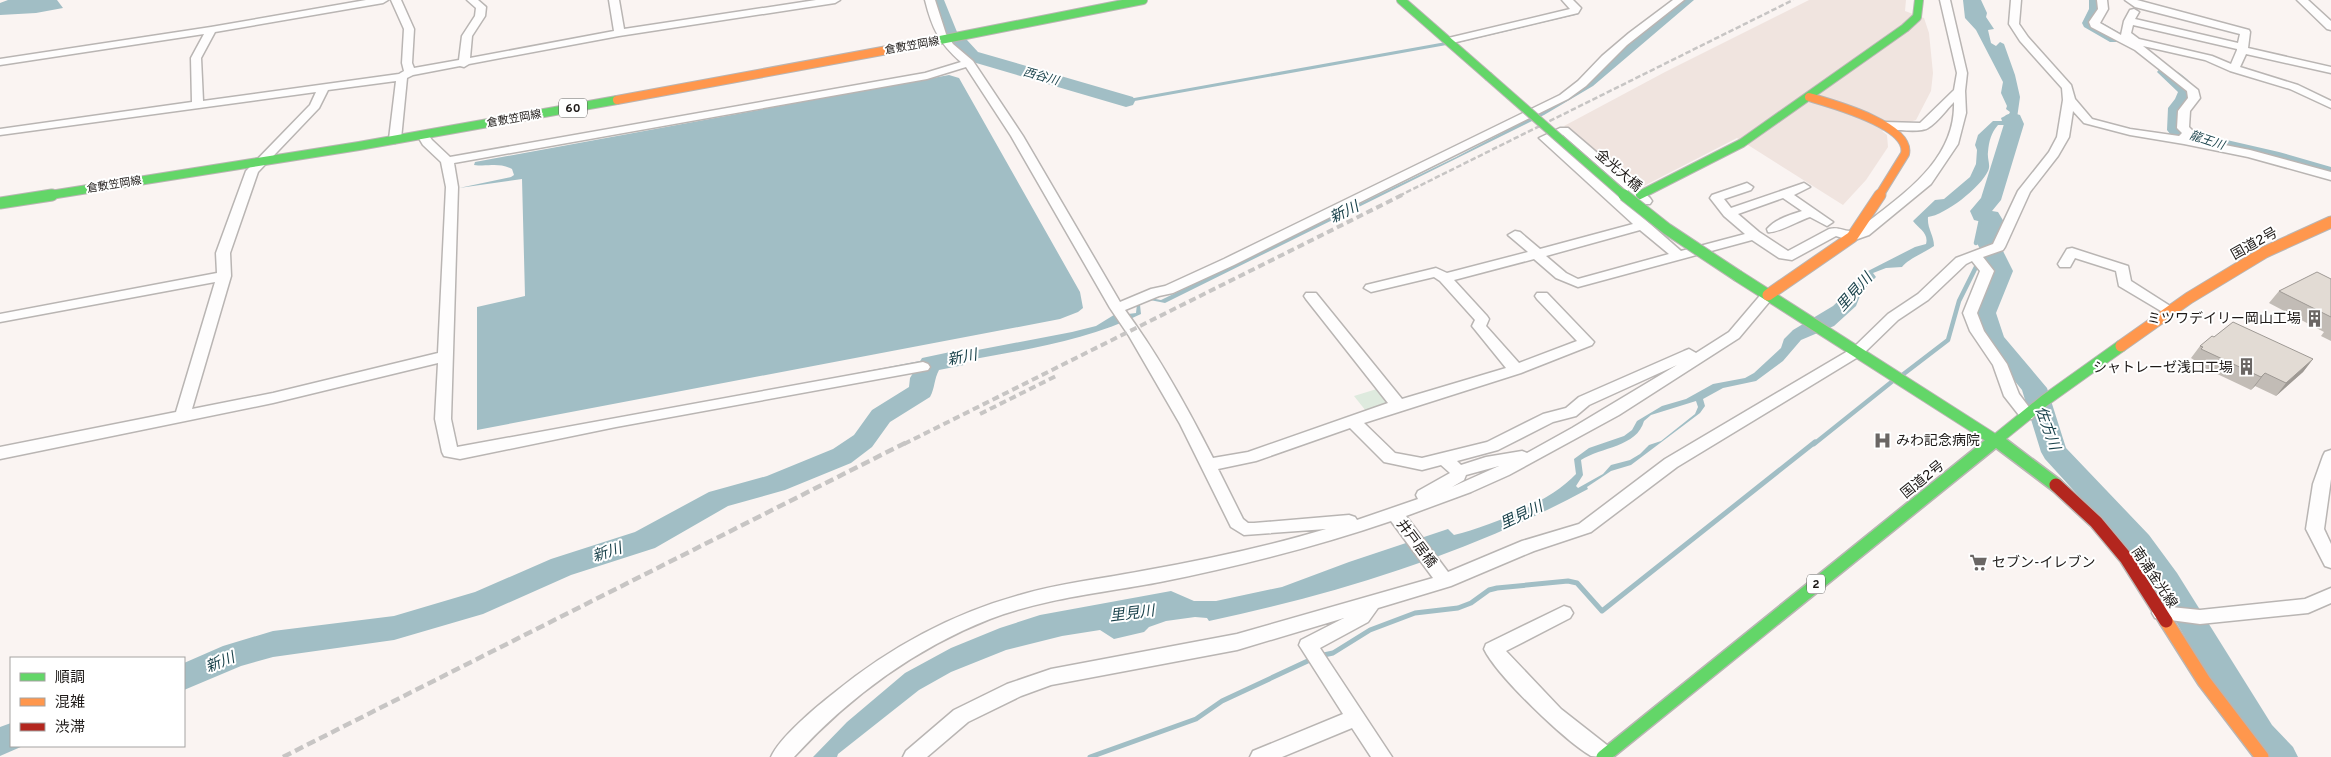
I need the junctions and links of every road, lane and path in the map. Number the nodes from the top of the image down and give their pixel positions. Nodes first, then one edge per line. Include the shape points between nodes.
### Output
1 (383, 0) edge
2 (396, 0) edge
3 (472, 0) edge
4 (614, 0) edge
5 (750, 0) edge
6 (835, 0) edge
7 (930, 0) edge
8 (1143, 0) edge
9 (1401, 0) edge
10 (1567, 0) edge
11 (1679, 0) edge
12 (1919, 0) edge
13 (1945, 0) edge
14 (2016, 0) edge
15 (2102, 0) edge
16 (2302, 0) edge
17 (2134, 2) edge
18 (319, 5) edge
19 (747, 15) junction
20 (2129, 21) junction
21 (2331, 27) edge
22 (211, 30) junction
23 (619, 34) junction
24 (945, 40) junction
25 (1450, 42) junction
26 (2242, 48) junction
27 (0, 62) edge
28 (969, 63) junction
29 (464, 64) junction
30 (2234, 68) junction
31 (2331, 70) edge
32 (406, 74) junction
33 (324, 88) junction
34 (1959, 91) junction
35 (1809, 97) junction
36 (2069, 100) junction
37 (198, 104) junction
38 (2331, 105) edge
39 (2088, 121) junction
40 (1884, 125) junction
41 (0, 132) edge
42 (2064, 133) junction
43 (423, 134) junction
44 (2184, 136) junction
45 (396, 140) junction
46 (262, 161) junction
47 (447, 161) junction
48 (2331, 176) edge
49 (1747, 187) dead end
50 (1804, 187) dead end
51 (1785, 194) junction
52 (1640, 195) junction
53 (0, 203) edge
54 (1619, 206) junction
55 (1812, 212) junction
56 (1729, 213) junction
57 (1827, 222) dead end
58 (2331, 222) edge
59 (1642, 225) junction
60 (1773, 230) dead end
61 (1515, 235) dead end
62 (1754, 235) junction
63 (1852, 237) junction
64 (1710, 247) junction
65 (1985, 251) junction
66 (1537, 254) junction
67 (1678, 256) junction
68 (2065, 264) dead end
69 (224, 276) junction
70 (1445, 278) junction
71 (1371, 288) dead end
72 (1311, 296) dead end
73 (1542, 296) dead end
74 (1774, 299) junction
75 (1117, 308) junction
76 (2171, 311) junction
77 (0, 318) edge
78 (1720, 345) junction
79 (1858, 351) junction
80 (446, 356) junction
81 (923, 367) dead end
82 (1516, 370) junction
83 (1398, 405) junction
84 (2029, 413) junction
85 (183, 415) junction
86 (1353, 420) junction
87 (1995, 440) junction
88 (0, 453) edge
89 (2331, 456) edge
90 (1530, 458) junction
91 (1445, 459) junction
92 (1208, 465) junction
93 (1458, 472) junction
94 (1399, 512) junction
95 (1373, 519) junction
96 (2331, 561) edge
97 (1442, 578) junction
98 (2331, 594) edge
99 (1372, 602) junction
100 (1564, 613) dead end
101 (2161, 613) junction
102 (1355, 718) junction
103 (1604, 756) edge
104 (781, 757) edge
105 (913, 757) edge
106 (1260, 757) edge
107 (1382, 757) edge
108 (2262, 757) edge

1 - 18 street
2 - 32 street via 409,29
3 - 29 street via 481,8 480,16 467,36
4 - 23 street
5 - 19 street
6 - 19 street
7 - 24 street
8 - 24 main road, 倉敷笠岡線 / 60
9 - 25 main road, 金光大橋
10 - 25 street via 1576,8 1574,11
11 - 75 street via 1628,38 1584,84 1564,97 1229,262 1168,290
12 - 35 main road via 1917,17 1906,28
13 - 34 street via 1962,73
14 - 36 street via 2014,24 2067,88
15 - 44 street via 2095,25 2139,48 2192,90 2194,98 2184,111
16 - 21 street
17 - 20 street
17 - 26 street via 2245,32
18 - 22 street
19 - 23 street
20 - 26 street
20 - 30 street via 2126,34 2135,41 2208,58
22 - 27 street
22 - 37 street via 196,58
23 - 29 street
24 - 28 street
24 - 43 main road, 倉敷笠岡線 / 60
25 - 74 main road, 金光大橋, bridge via 1638,207
26 - 30 street
26 - 31 street
28 - 47 street via 927,76
28 - 75 street via 1017,136
29 - 32 street
30 - 38 street via 2294,87
32 - 33 street
32 - 45 street
33 - 37 street
33 - 46 street via 315,106
34 - 40 street via 1924,126
34 - 63 street via 1960,113 1952,144 1927,181 1876,223
35 - 40 main road
35 - 52 main road via 1742,143
36 - 39 street
36 - 42 street
37 - 41 street
39 - 42 street
39 - 44 street via 2130,132
40 - 63 main road via 1897,133 1906,151
42 - 65 street via 2054,153 2024,191
43 - 45 main road, 倉敷笠岡線 / 60
43 - 47 street
44 - 48 street
45 - 46 main road, 倉敷笠岡線 / 60
46 - 53 main road, 倉敷笠岡線 / 60
46 - 69 street via 252,171 223,253
47 - 80 street via 452,187
49 - 56 street via 1716,198
50 - 51 street
51 - 55 street
51 - 56 street
52 - 54 street
52 - 54 street via 1564,130 1544,138
52 - 64 street
54 - 59 street
55 - 57 street
55 - 60 street via 1788,220
56 - 62 street
58 - 76 main road, 国道2号 / 2 via 2265,252
59 - 66 street
59 - 67 street
61 - 66 street
62 - 63 street via 1784,255 1792,256 1834,232
62 - 64 street
63 - 74 main road
64 - 67 street
65 - 79 street via 1961,261 1923,297 1893,317
65 - 84 street via 1987,271 1970,313 1977,331 2000,364 2012,396
66 - 67 street via 1564,277 1578,283
66 - 70 street
68 - 76 street via 2072,252 2122,269 2124,283
69 - 77 street
69 - 85 street
70 - 71 street via 1436,272
70 - 82 street via 1482,319 1479,326
72 - 83 street
73 - 82 street via 1587,342
74 - 78 street
74 - 79 main road, 金光大橋
75 - 92 street via 1188,424
76 - 84 main road, 国道2号 / 2
78 - 90 street via 1579,432
78 - 91 street via 1707,344 1584,401 1571,412 1548,418 1492,446
79 - 87 main road, 南浦金光線
79 - 97 street via 1671,464 1585,528
80 - 81 street via 443,419 450,452 460,453
80 - 85 street via 273,398
82 - 83 street
83 - 86 street
84 - 87 main road, 国道2号 / 2
85 - 88 street
86 - 91 street via 1390,458 1422,464
86 - 92 street via 1250,457
87 - 101 main road, 南浦金光線 via 2041,472 2096,522 2126,558
87 - 103 main road, 国道2号 / 2
89 - 96 street via 2321,484 2315,529
90 - 93 street via 1486,462
90 - 94 street via 1458,491
91 - 93 street
92 - 95 street via 1237,522 1244,528
93 - 94 street via 1458,476
94 - 95 street
94 - 97 street, 井戸居橋
95 - 104 street via 1247,557 1062,592 971,619 923,641 863,680
97 - 99 street
98 - 101 street via 2308,606 2200,618
99 - 102 street via 1362,617 1308,645
99 - 105 street via 1237,642 1050,677 1014,690 961,716
100 - 103 street via 1494,648 1528,690
101 - 108 main road, 南浦金光線 via 2204,681
102 - 106 street
102 - 107 street

